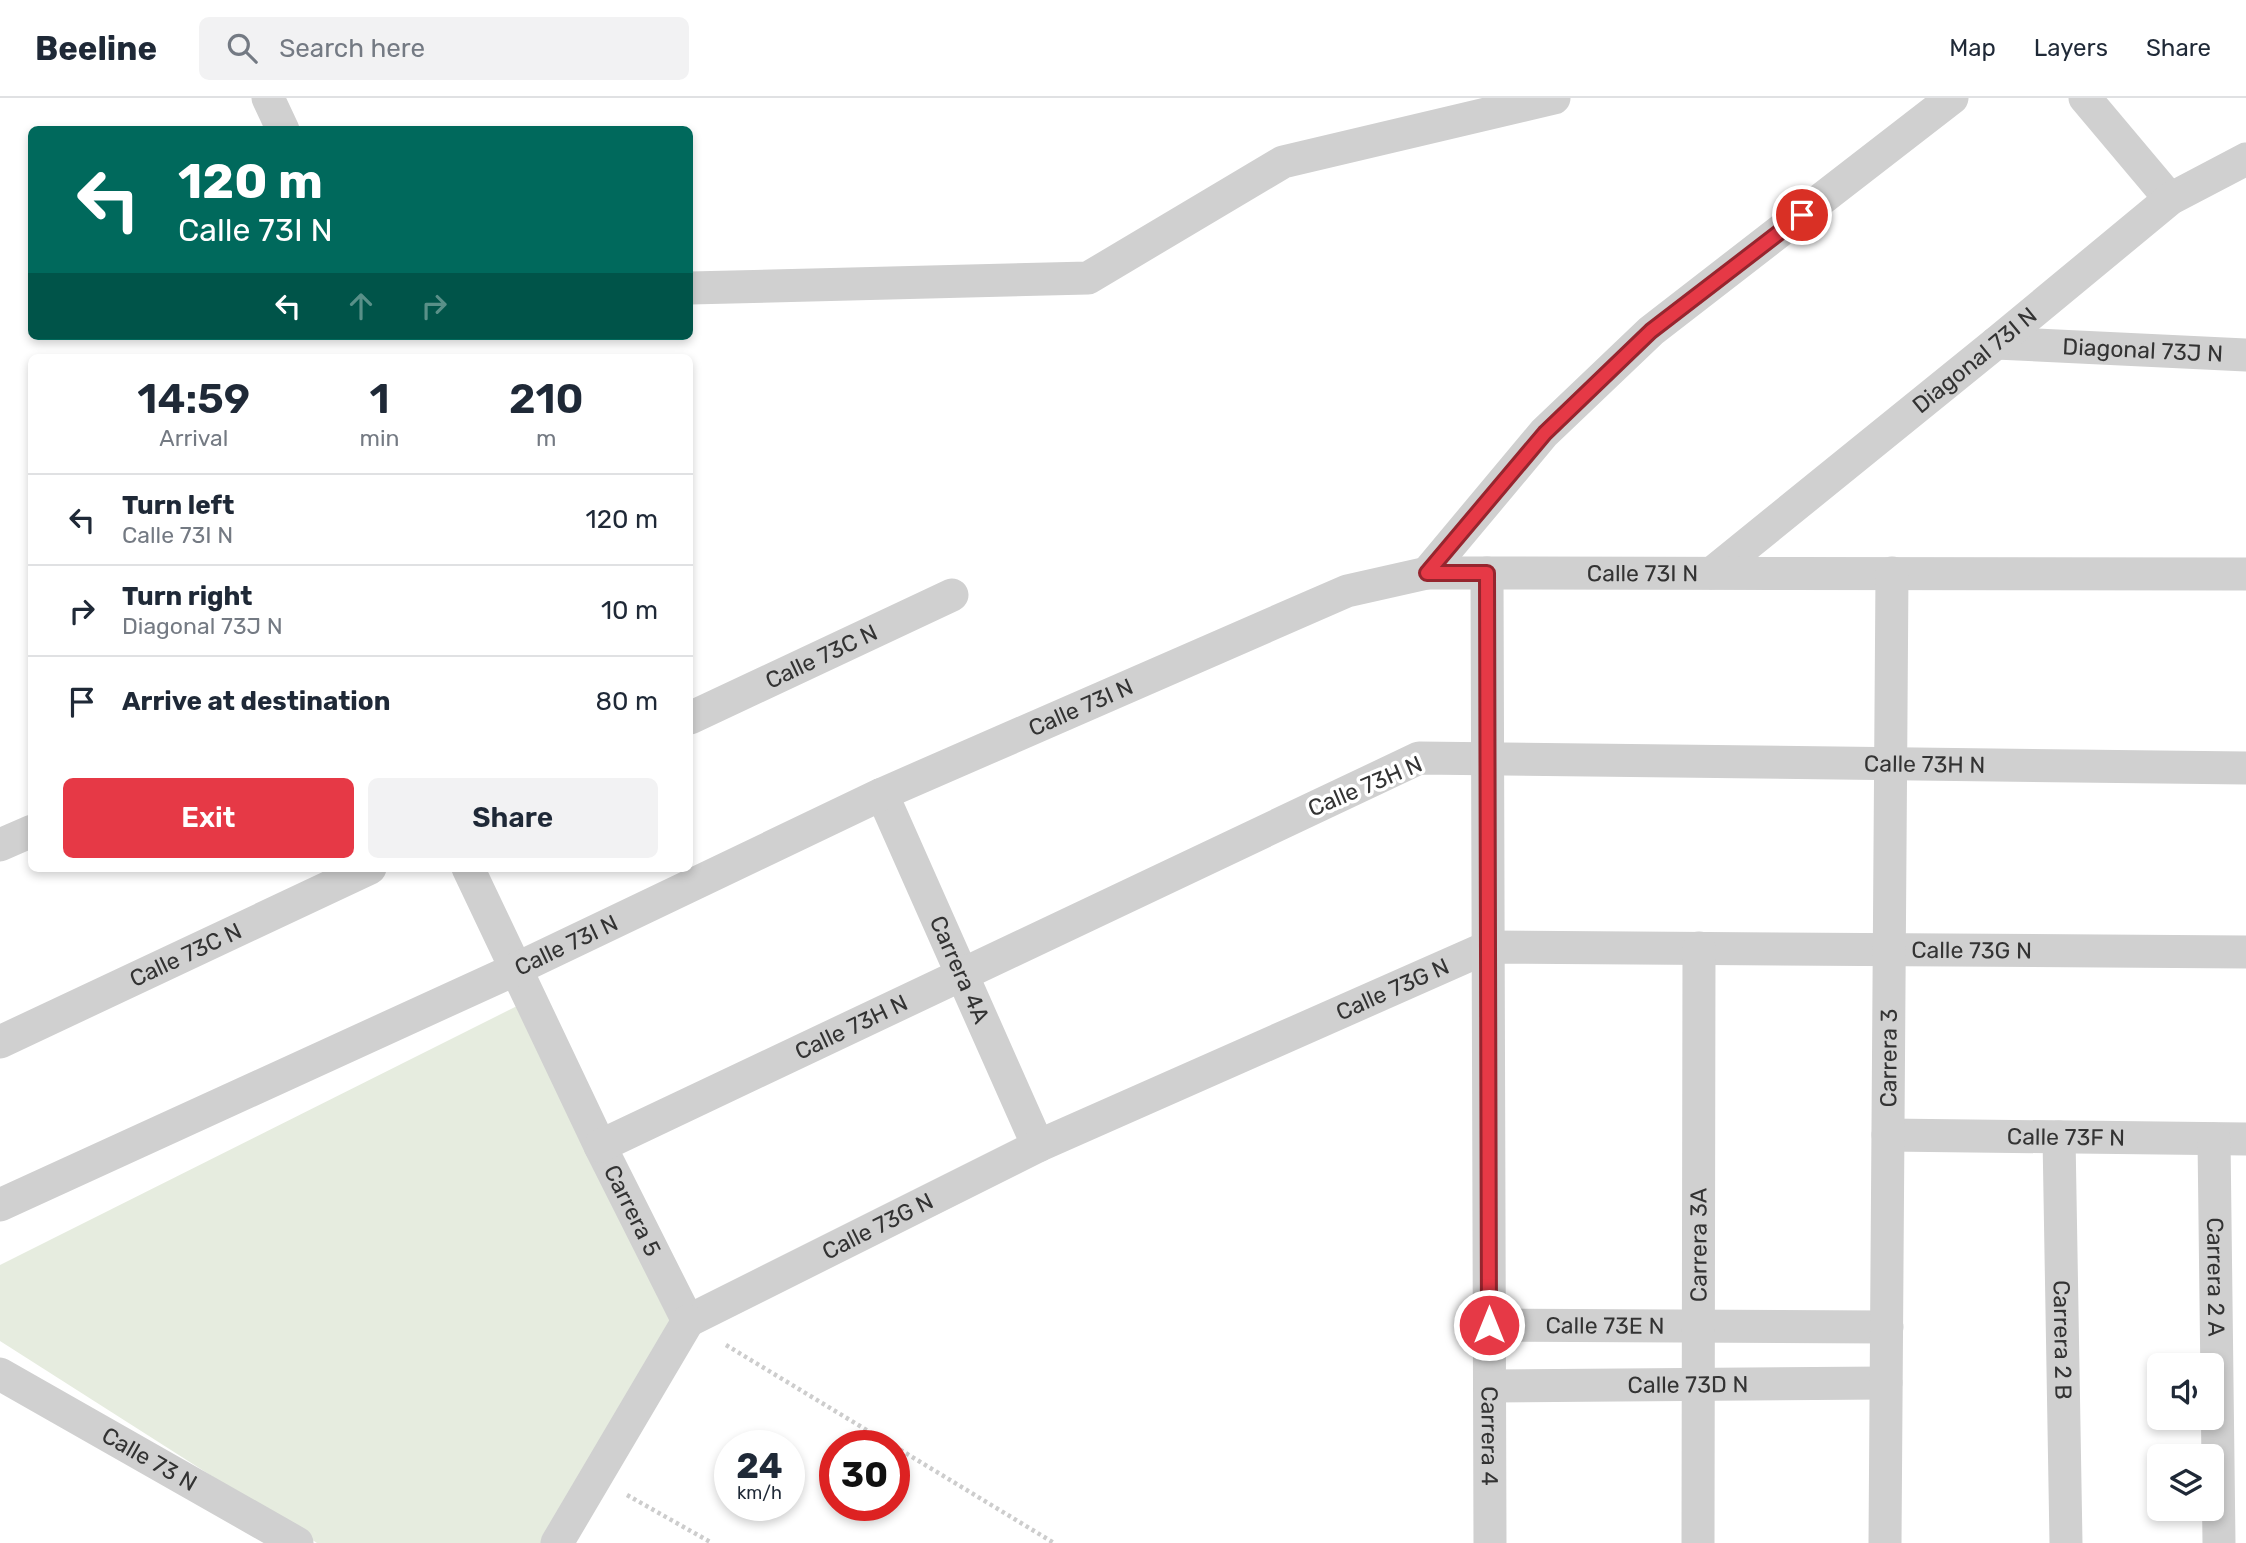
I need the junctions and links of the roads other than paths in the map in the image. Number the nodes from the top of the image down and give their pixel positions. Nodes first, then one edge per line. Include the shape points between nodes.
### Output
1 (268, 98) edge
2 (1554, 98) edge
3 (1952, 98) edge
4 (2085, 98) edge
5 (281, 126) edge
6 (2246, 159) edge
7 (2170, 199) junction
8 (693, 288) edge
9 (1996, 343) junction
10 (2246, 355) edge
11 (1427, 573) junction
12 (1487, 573) junction
13 (1712, 573) junction
14 (1892, 573) junction
15 (2246, 574) edge
16 (952, 595) dead end
17 (693, 717) edge
18 (1487, 760) junction
19 (1890, 764) junction
20 (2246, 768) edge
21 (882, 794) junction
22 (28, 833) edge
23 (0, 845) edge
24 (361, 872) edge
25 (470, 872) edge
26 (1488, 947) junction
27 (1699, 948) junction
28 (1889, 950) junction
29 (2246, 952) edge
30 (516, 969) junction
31 (961, 974) junction
32 (0, 1042) edge
33 (1888, 1135) junction
34 (2059, 1137) junction
35 (2230, 1139) edge
36 (600, 1146) junction
37 (1038, 1146) junction
38 (0, 1205) edge
39 (688, 1321) junction
40 (1489, 1325) junction
41 (1698, 1325) junction
42 (1887, 1327) junction
43 (0, 1374) edge
44 (1886, 1383) junction
45 (1698, 1384) junction
46 (1490, 1386) junction
47 (297, 1543) edge
48 (557, 1543) edge
49 (1490, 1543) edge
50 (1698, 1543) edge
51 (1885, 1543) edge
52 (2066, 1543) edge
53 (2219, 1543) edge

1 - 5 street
2 - 8 street via 1283,162 1088,278
3 - 11 street via 1651,331 1545,433
4 - 7 street
6 - 7 street, Diagonal 73I N
7 - 9 street, Diagonal 73I N
9 - 10 street, Diagonal 73J N
9 - 13 street, Diagonal 73I N
11 - 12 street, Calle 73I N
11 - 21 street, Calle 73I N via 1347,591
12 - 13 street, Calle 73I N
12 - 18 street, Carrera 4
13 - 14 street, Calle 73I N
14 - 15 street, Calle 73I N
14 - 19 street, Carrera 3
16 - 17 street, Calle 73C N
18 - 19 street, Calle 73H N
18 - 26 street, Carrera 4
18 - 31 street, Calle 73H N via 1419,758
19 - 20 street, Calle 73H N
19 - 28 street, Carrera 3
21 - 30 street, Calle 73I N
21 - 31 street, Carrera 4A
22 - 23 street
24 - 32 street, Calle 73C N
25 - 30 street, Carrera 5
26 - 27 street, Calle 73G N
26 - 37 street, Calle 73G N
26 - 40 street, Carrera 4
27 - 28 street, Calle 73G N
27 - 41 street, Carrera 3A
28 - 29 street, Calle 73G N
28 - 33 street, Carrera 3
30 - 36 street, Carrera 5
30 - 38 street, Calle 73I N
31 - 36 street, Calle 73H N
31 - 37 street, Carrera 4A
33 - 34 street, Calle 73F N
33 - 42 street, Carrera 3
34 - 35 street, Calle 73F N
34 - 52 street, Carrera 2 B
35 - 53 street, Carrera 2 A
36 - 39 street, Carrera 5
37 - 39 street, Calle 73G N
39 - 48 street
40 - 41 street, Calle 73E N
40 - 46 street, Carrera 4
41 - 42 street, Calle 73E N
41 - 45 street, Carrera 3A
42 - 44 street, Carrera 3
43 - 47 street, Calle 73 N
44 - 45 street, Calle 73D N
44 - 51 street, Carrera 3
45 - 46 street, Calle 73D N
45 - 50 street, Carrera 3A
46 - 49 street, Carrera 4

